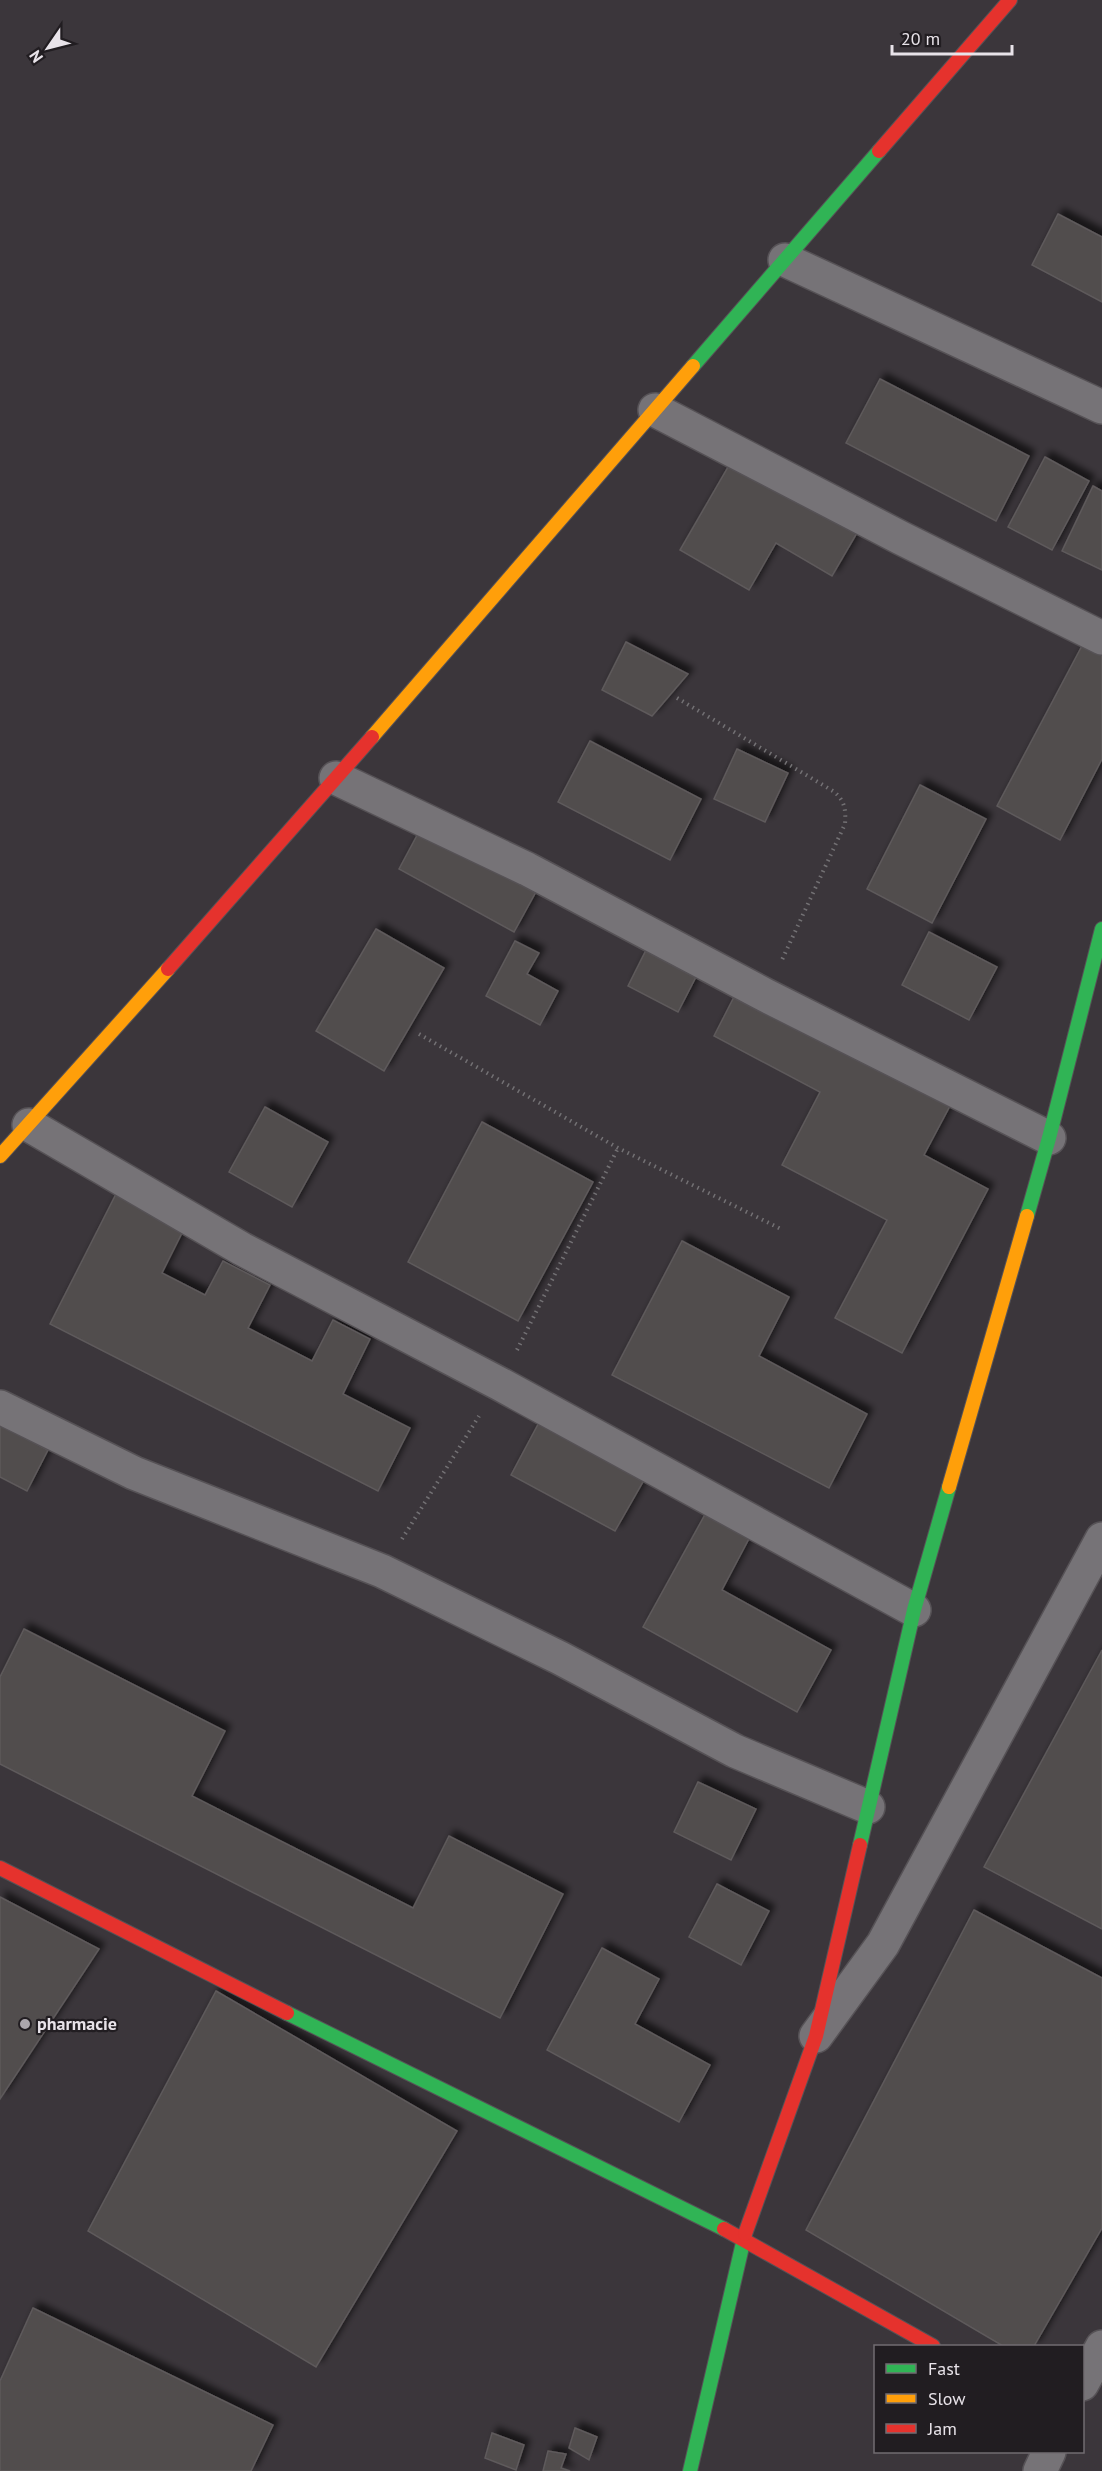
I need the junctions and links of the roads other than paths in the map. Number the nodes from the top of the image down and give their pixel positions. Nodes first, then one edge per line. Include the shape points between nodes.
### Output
1 (1010, 0) edge
2 (785, 260) junction
3 (1102, 407) edge
4 (654, 410) junction
5 (1102, 638) edge
6 (336, 778) junction
7 (1102, 928) edge
8 (29, 1125) junction
9 (1049, 1138) junction
10 (0, 1156) edge
11 (0, 1407) edge
12 (1102, 1539) edge
13 (914, 1610) junction
14 (868, 1807) junction
15 (0, 1868) edge
16 (816, 2036) junction
17 (743, 2239) junction
18 (931, 2345) edge
19 (1102, 2347) edge
20 (1084, 2382) edge
21 (1048, 2453) edge
22 (690, 2471) edge
23 (1041, 2471) edge

1 - 2 street
2 - 3 street
2 - 4 street
4 - 5 street
4 - 6 street
6 - 8 street
6 - 9 street via 527,869
7 - 9 street
8 - 10 street
8 - 13 street via 242,1249 500,1384
9 - 13 street
11 - 14 street via 134,1473 382,1571 560,1658 735,1751
12 - 16 street via 883,1944
13 - 14 street
14 - 16 street
15 - 17 street
16 - 17 street
17 - 18 street
17 - 22 street
19 - 20 street
21 - 23 street

